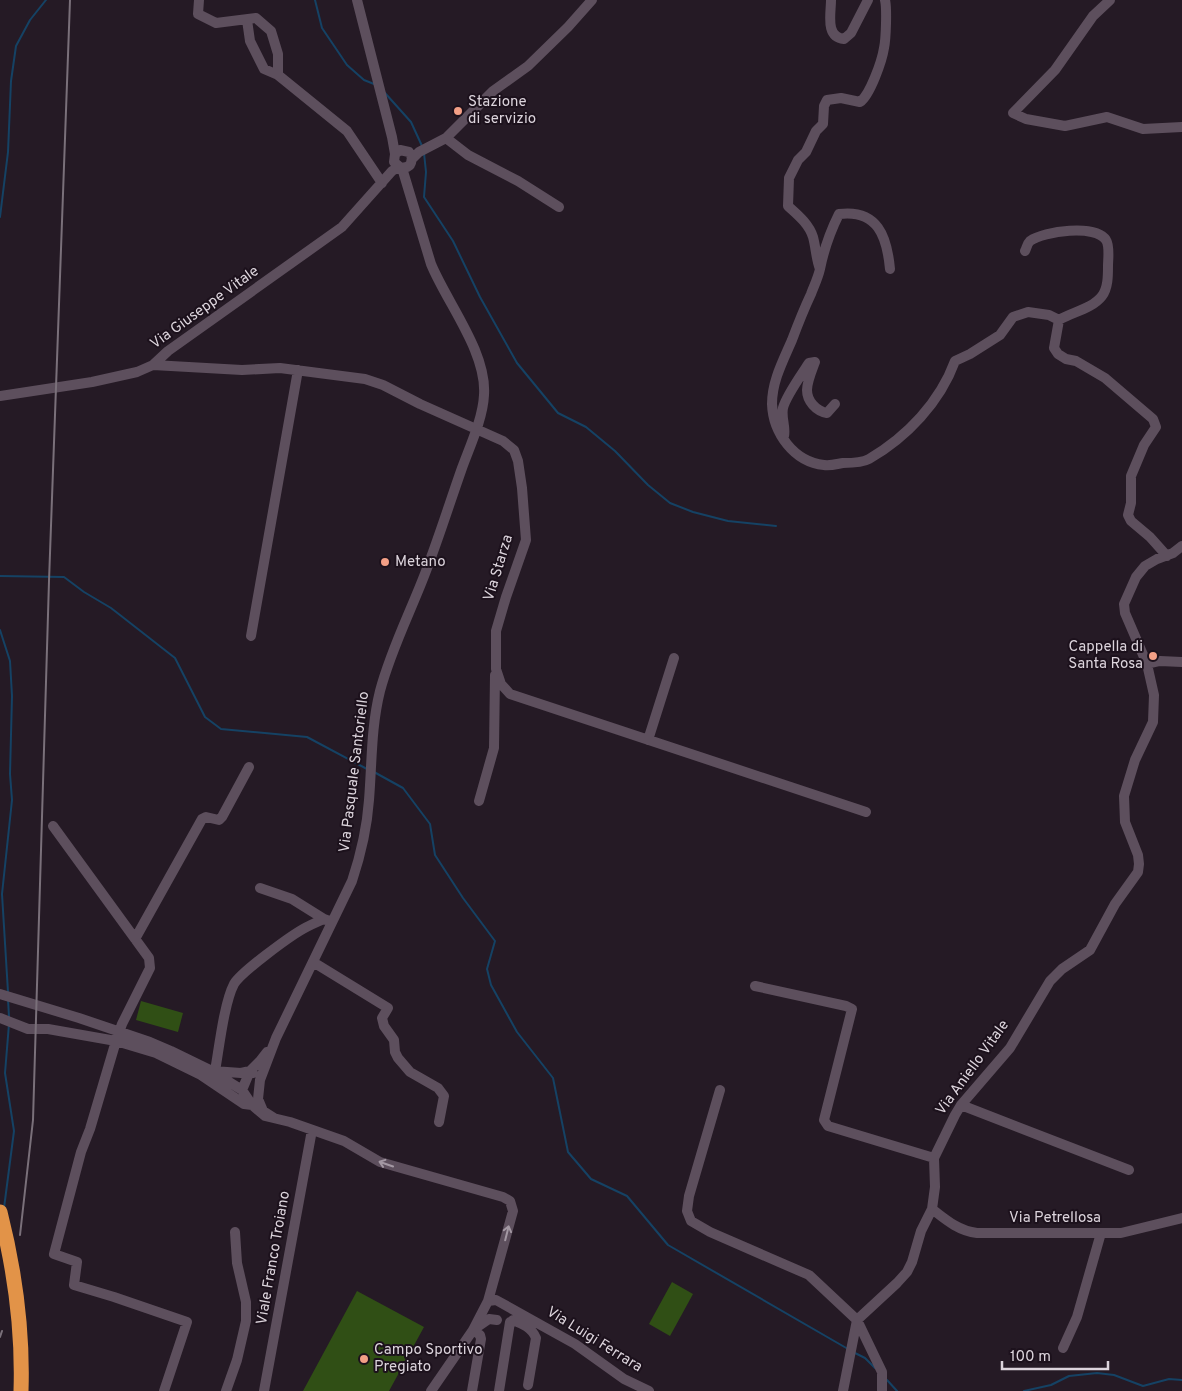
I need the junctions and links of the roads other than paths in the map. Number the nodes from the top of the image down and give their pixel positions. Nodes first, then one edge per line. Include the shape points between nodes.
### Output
1 (199, 0) edge
2 (358, 0) edge
3 (592, 0) edge
4 (831, 0) edge
5 (868, 0) edge
6 (885, 0) edge
7 (1110, 0) edge
8 (248, 20) junction
9 (278, 75) junction
10 (1182, 127) edge
11 (446, 138) junction
12 (403, 162) junction
13 (410, 194) junction
14 (559, 207) dead end
15 (1025, 251) dead end
16 (820, 269) junction
17 (890, 269) dead end
18 (1059, 320) junction
19 (153, 365) junction
20 (298, 370) junction
21 (0, 396) edge
22 (836, 404) dead end
23 (476, 428) junction
24 (783, 438) junction
25 (1182, 546) edge
26 (1167, 556) junction
27 (251, 636) dead end
28 (674, 658) dead end
29 (1182, 662) edge
30 (1147, 664) junction
31 (496, 669) junction
32 (648, 740) junction
33 (249, 767) dead end
34 (479, 801) dead end
35 (866, 812) dead end
36 (53, 826) dead end
37 (260, 888) dead end
38 (328, 921) junction
39 (135, 939) junction
40 (313, 962) junction
41 (755, 986) dead end
42 (0, 994) edge
43 (6, 1020) edge
44 (276, 1038) junction
45 (116, 1041) junction
46 (213, 1071) junction
47 (250, 1071) junction
48 (260, 1080) junction
49 (242, 1090) junction
50 (720, 1090) dead end
51 (233, 1098) junction
52 (255, 1102) junction
53 (962, 1104) junction
54 (439, 1122) dead end
55 (312, 1130) junction
56 (934, 1158) junction
57 (1129, 1170) dead end
58 (932, 1209) junction
59 (0, 1212) edge
60 (1182, 1218) edge
61 (235, 1232) dead end
62 (1101, 1233) junction
63 (0, 1254) edge
64 (495, 1280) junction
65 (501, 1303) junction
66 (487, 1304) junction
67 (510, 1320) junction
68 (859, 1324) junction
69 (473, 1330) junction
70 (1063, 1348) dead end
71 (528, 1385) dead end
72 (12, 1391) edge
73 (21, 1391) edge
74 (164, 1391) edge
75 (226, 1391) edge
76 (264, 1391) edge
77 (431, 1391) edge
78 (472, 1391) edge
79 (499, 1391) edge
80 (649, 1391) edge
81 (843, 1391) edge
82 (882, 1391) edge

1 - 8 street via 198,14 216,23
2 - 12 street via 392,137
3 - 11 street, Via Giuseppe Vitale via 528,66 493,91
4 - 5 street via 832,33 844,39 851,33
6 - 16 street via 884,47 864,99 860,102 842,98 827,100 823,124 789,178 788,206 804,221 813,236
7 - 10 street via 1093,16 1055,70 1013,113 1026,119 1065,126 1107,117 1143,129
8 - 9 street via 250,41 264,69
8 - 9 street via 256,18 271,31 278,54
9 - 12 street via 348,131
11 - 12 street, Via Giuseppe Vitale
11 - 14 street via 468,155
12 - 13 street, Via Pasquale Santoriello
12 - 13 street, Via Pasquale Santoriello via 391,177 400,180
12 - 19 street, Via Giuseppe Vitale via 342,227
13 - 23 street, Via Pasquale Santoriello via 437,279 480,363 484,396
15 - 18 street via 1035,238 1066,232 1094,231 1102,234 1108,242 1106,289 1101,297
16 - 17 street via 829,233 839,214 849,213 876,223 888,252
16 - 24 street via 773,387 774,422
18 - 24 street via 1028,312 1013,317 1000,335 955,361 939,392 914,425 867,460 825,466 793,452
18 - 26 street via 1054,348 1058,354 1105,378 1153,419 1156,427 1144,445 1131,476 1132,503 1128,515
19 - 20 street, Via Starza
19 - 21 street, Via Giuseppe Vitale via 92,382
20 - 23 street, Via Starza via 365,379
20 - 27 street
22 - 24 street via 827,413 819,412 811,403 807,390 814,362 809,362 784,405
23 - 31 street, Via Starza via 514,450 522,488 526,540 496,631
23 - 38 street, Via Pasquale Santoriello via 426,572 388,663 374,724 368,814 359,861 352,881
25 - 26 street, Via Aniello Vitale
26 - 30 street, Via Aniello Vitale via 1146,566 1136,576 1124,604
28 - 32 street
29 - 30 street
30 - 53 street, Via Aniello Vitale via 1154,695 1153,722 1135,760 1124,796 1125,822 1138,855 1138,872 1114,904 1090,950 1050,981 1010,1048
31 - 32 street, Via Starza via 501,684 510,694
31 - 34 street via 494,748
32 - 35 street, Via Starza
33 - 39 street via 222,817 219,820 202,819
36 - 39 street
37 - 38 street via 292,899
38 - 40 street, Via Pasquale Santoriello
38 - 46 street via 298,932 237,981 227,1007
39 - 45 street via 149,958 150,968
40 - 44 street, Via Pasquale Santoriello
40 - 54 street via 388,1008 382,1018 394,1040 398,1058 410,1072 438,1088 444,1096
41 - 56 street via 852,1009 824,1120 828,1126
42 - 46 street via 150,1042
43 - 45 street via 28,1029 48,1029
44 - 47 street
44 - 48 street
45 - 51 street via 181,1065
45 - 74 street via 80,1152 54,1254 77,1262 74,1285 187,1322
46 - 47 street
46 - 49 street
47 - 48 street
47 - 49 street
48 - 49 street
48 - 52 street
49 - 51 street
49 - 52 street
50 - 68 street via 690,1196 687,1212 691,1221 809,1275
51 - 52 street via 244,1104
52 - 55 street via 274,1118
53 - 56 street, Via Aniello Vitale
53 - 57 street
64 -> 55 street via 513,1211 510,1202 503,1197 380,1162 344,1141
55 - 76 street, Viale Franco Troiano
56 - 58 street, Via Aniello Vitale
58 - 62 street, Via Petrellosa via 967,1232
58 - 68 street, Via Aniello Vitale via 907,1272
59 - 73 highway via 17,1299
60 - 62 street, Via Petrellosa via 1121,1233
61 - 75 street via 246,1321
62 - 70 street via 1077,1317
63 - 72 highway via 9,1313
64 - 65 street
64 - 66 street
65 - 66 street via 492,1299
65 - 67 street
66 - 67 street via 488,1314
66 - 69 street
67 - 69 street via 489,1319
67 - 71 street via 528,1328 536,1338
67 - 79 street
67 - 80 street, Via Luigi Ferrara via 575,1344 624,1379
68 - 81 street via 853,1338
68 - 82 street via 882,1372
69 - 77 street
69 - 78 street via 481,1339

